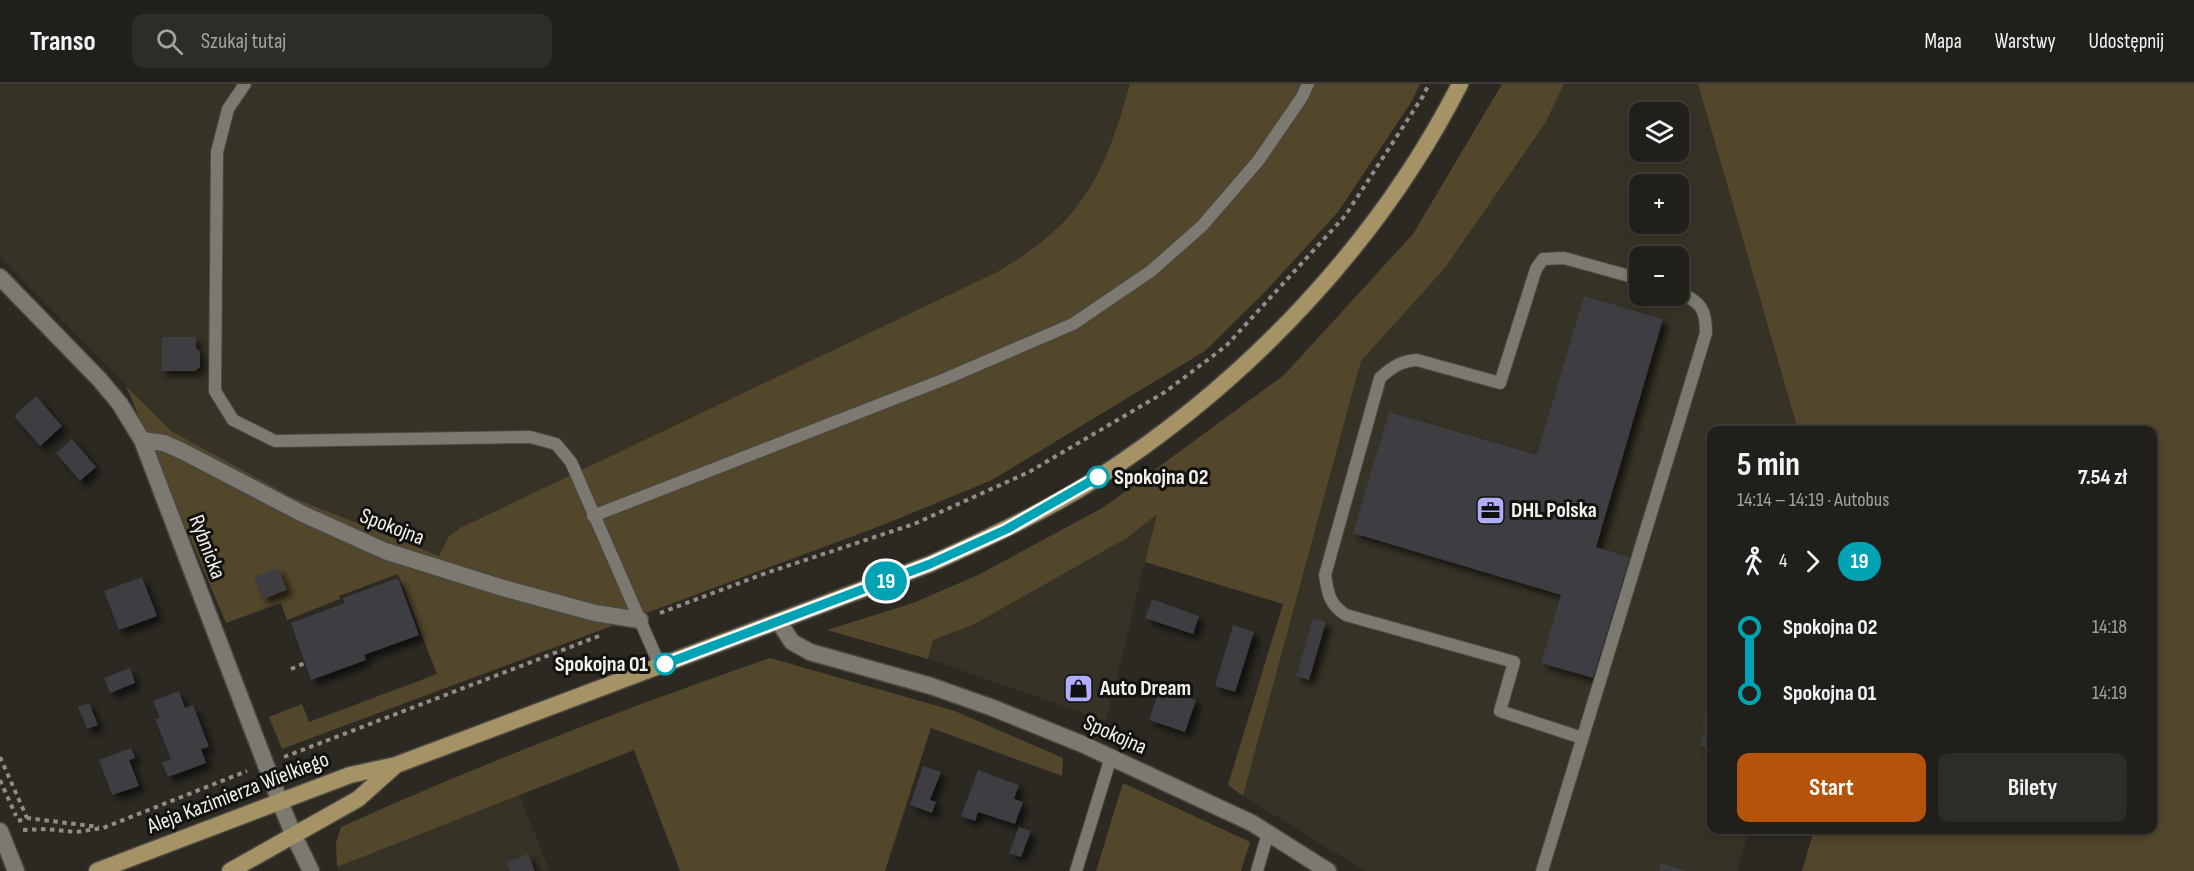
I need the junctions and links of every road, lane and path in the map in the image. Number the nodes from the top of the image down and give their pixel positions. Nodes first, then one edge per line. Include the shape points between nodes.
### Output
1 (245, 84) edge
2 (1308, 84) edge
3 (1429, 84) edge
4 (1460, 84) edge
5 (1629, 276) edge
6 (0, 277) edge
7 (1689, 297) edge
8 (142, 440) junction
9 (593, 516) junction
10 (640, 620) junction
11 (778, 622) junction
12 (607, 633) dead end
13 (305, 663) dead end
14 (660, 666) junction
15 (291, 669) dead end
16 (1582, 738) junction
17 (0, 757) edge
18 (1111, 757) junction
19 (266, 764) junction
20 (396, 765) junction
21 (0, 780) edge
22 (280, 801) junction
23 (27, 818) junction
24 (18, 821) junction
25 (4, 827) edge
26 (103, 828) junction
27 (1268, 833) junction
28 (294, 836) junction
29 (16, 871) edge
30 (97, 871) edge
31 (230, 871) edge
32 (311, 871) edge
33 (1076, 871) edge
34 (1257, 871) edge
35 (1328, 871) edge
36 (1542, 871) edge

1 - 9 lane via 228,109 218,152 215,391 233,420 275,441 530,437 556,444 571,462
2 - 9 lane via 1258,161 1202,226 1151,271 1072,324 945,379
3 - 10 path via 1345,216 1226,346 1165,392 1029,472 914,524
4 - 11 main road, Aleja Kazimierza Wielkiego via 1433,133 1339,265 1261,349 1174,424 1098,477 1007,529 930,564
5 - 16 lane via 1564,258 1544,259 1536,269 1500,383 1417,360 1405,360 1380,378 1325,575 1334,608 1346,615 1514,662 1500,711
6 - 8 street, Rybnicka via 107,388
7 - 16 lane via 1699,302 1706,318 1706,333
8 - 10 street, Spokojna via 182,451 303,514 385,551 595,613
8 - 19 street, Rybnicka
9 - 10 lane
10 - 14 lane
11 - 14 main road, Aleja Kazimierza Wielkiego
11 - 18 street, Spokojna via 792,642 810,652 931,686
12 - 19 path
13 - 15 path
14 - 20 main road, Aleja Kazimierza Wielkiego
16 - 36 lane
17 - 23 path
18 - 27 street, Spokojna
18 - 33 lane
19 - 22 street, Rybnicka
19 - 26 path
20 - 22 main road, Aleja Kazimierza Wielkiego via 350,775
20 - 28 main road, Aleja Kazimierza Wielkiego via 358,799
21 - 24 path
22 - 28 street, Rybnicka
22 - 30 main road, Aleja Kazimierza Wielkiego
23 - 24 path
23 - 26 path
24 - 25 path
24 - 26 path via 22,831
25 - 29 street
27 - 34 lane
27 - 35 street, Spokojna
28 - 31 main road, Aleja Kazimierza Wielkiego
28 - 32 street, Rybnicka

